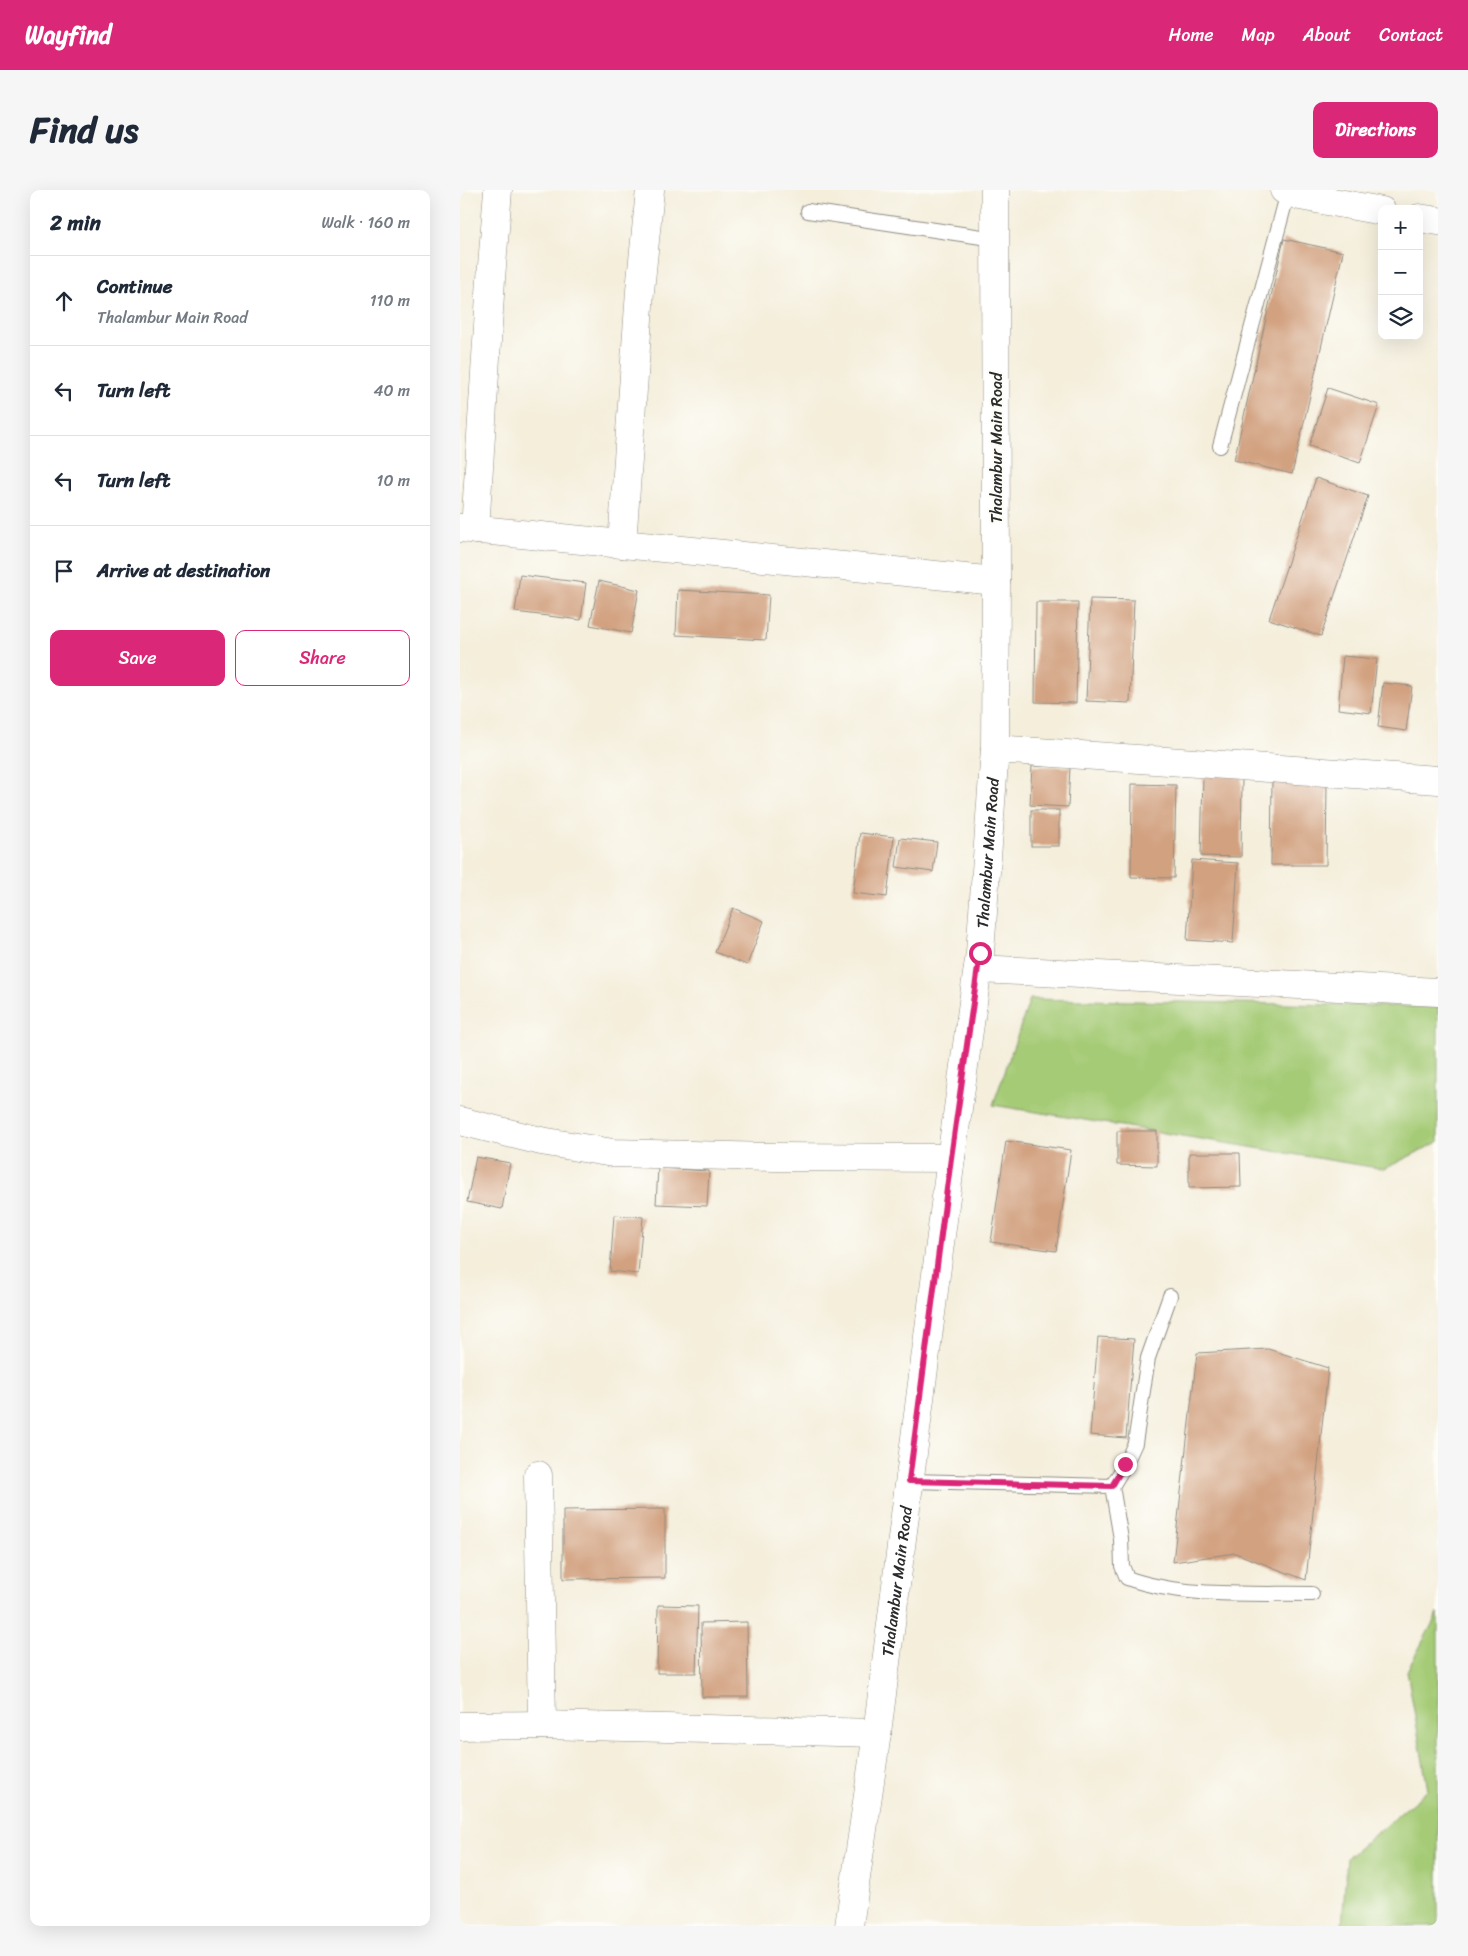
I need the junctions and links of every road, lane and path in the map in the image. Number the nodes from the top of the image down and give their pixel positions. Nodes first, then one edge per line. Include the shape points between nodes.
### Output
1 (498, 190) edge
2 (650, 190) edge
3 (995, 190) edge
4 (1286, 191) edge
5 (1378, 210) edge
6 (808, 211) dead end
7 (1423, 219) edge
8 (1438, 221) edge
9 (995, 239) junction
10 (1220, 446) dead end
11 (468, 529) edge
12 (622, 544) junction
13 (996, 582) junction
14 (995, 749) junction
15 (1438, 780) edge
16 (978, 969) junction
17 (1438, 992) edge
18 (460, 1121) edge
19 (951, 1158) junction
20 (1170, 1296) dead end
21 (538, 1475) dead end
22 (909, 1481) junction
23 (1112, 1486) junction
24 (1312, 1594) dead end
25 (542, 1725) junction
26 (460, 1726) edge
27 (876, 1733) junction
28 (849, 1926) edge

1 - 11 street
2 - 12 street
3 - 9 street, Thalambur Main Road
4 - 5 street
4 - 10 lane
6 - 9 lane
7 - 8 street
9 - 13 street, Thalambur Main Road
11 - 12 street
12 - 13 street
13 - 14 street, Thalambur Main Road
14 - 15 street
14 - 16 street, Thalambur Main Road
16 - 17 street
16 - 19 street, Thalambur Main Road
18 - 19 street via 541,1141 613,1153
19 - 22 street, Thalambur Main Road
20 - 23 lane via 1148,1358 1135,1443
21 - 25 street
22 - 23 lane
22 - 27 street, Thalambur Main Road
23 - 24 lane via 1126,1578 1164,1588
25 - 26 street
25 - 27 street
27 - 28 street, Thalambur Main Road

